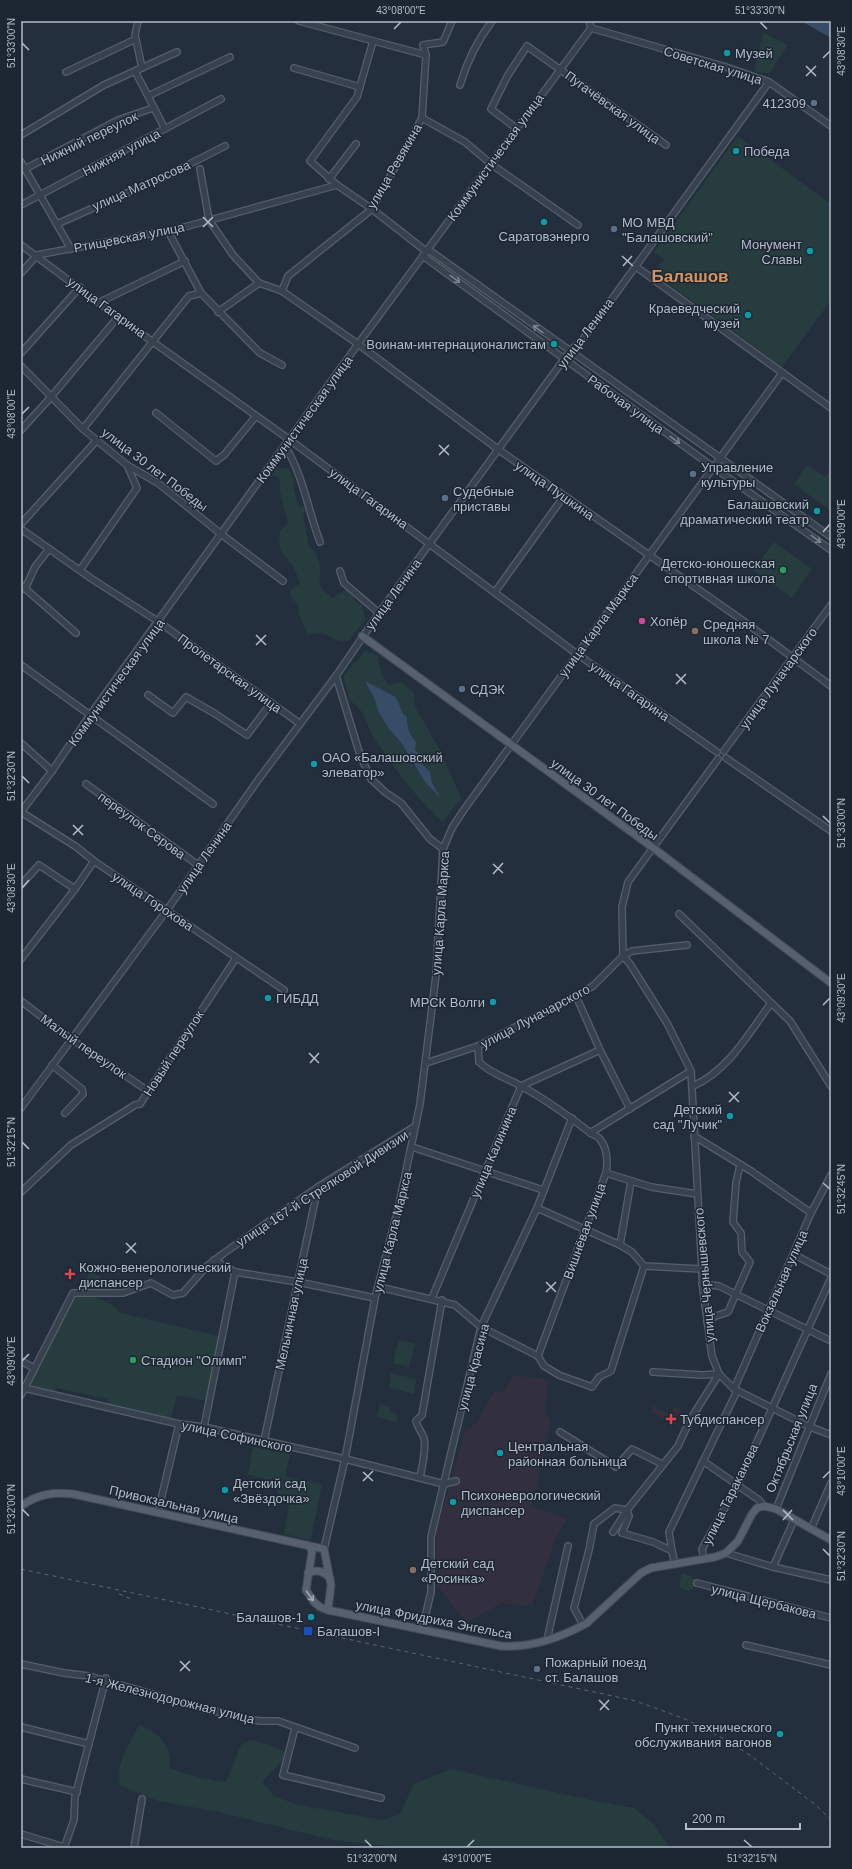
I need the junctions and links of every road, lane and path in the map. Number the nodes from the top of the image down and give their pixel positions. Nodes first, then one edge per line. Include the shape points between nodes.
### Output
1 (138, 21) edge
2 (299, 21) edge
3 (452, 21) edge
4 (492, 21) edge
5 (589, 21) edge
6 (590, 28) junction
7 (136, 39) junction
8 (373, 41) junction
9 (177, 52) dead end
10 (426, 55) junction
11 (230, 57) dead end
12 (142, 68) junction
13 (294, 68) dead end
14 (560, 68) junction
15 (135, 71) junction
16 (66, 72) dead end
17 (769, 82) junction
18 (460, 85) dead end
19 (360, 87) junction
20 (148, 96) junction
21 (221, 99) dead end
22 (154, 108) junction
23 (422, 118) junction
24 (831, 126) edge
25 (516, 128) junction
26 (165, 129) junction
27 (21, 135) edge
28 (356, 144) dead end
29 (666, 145) dead end
30 (225, 146) dead end
31 (21, 162) edge
32 (491, 164) junction
33 (25, 169) junction
34 (200, 169) dead end
35 (329, 180) junction
36 (337, 185) junction
37 (40, 195) junction
38 (21, 205) edge
39 (372, 209) junction
40 (209, 220) junction
41 (57, 224) junction
42 (578, 225) dead end
43 (168, 231) junction
44 (21, 244) edge
45 (71, 249) junction
46 (426, 252) junction
47 (37, 255) junction
48 (185, 261) junction
49 (634, 266) junction
50 (21, 273) edge
51 (259, 283) junction
52 (80, 287) junction
53 (282, 291) junction
54 (201, 293) junction
55 (100, 302) junction
56 (218, 312) junction
57 (118, 317) junction
58 (154, 342) junction
59 (358, 344) junction
60 (570, 351) junction
61 (21, 354) edge
62 (564, 360) junction
63 (282, 365) dead end
64 (21, 366) edge
65 (782, 373) junction
66 (51, 397) junction
67 (831, 408) edge
68 (156, 413) dead end
69 (256, 416) junction
70 (83, 429) junction
71 (21, 430) edge
72 (97, 440) junction
73 (290, 440) junction
74 (285, 446) junction
75 (499, 450) junction
76 (720, 459) junction
77 (127, 465) junction
78 (713, 467) junction
79 (564, 496) junction
80 (21, 524) edge
81 (21, 529) edge
82 (221, 534) junction
83 (831, 537) edge
84 (320, 542) dead end
85 (430, 543) junction
86 (49, 549) junction
87 (831, 550) edge
88 (649, 555) junction
89 (80, 570) junction
90 (340, 571) dead end
91 (283, 581) dead end
92 (23, 587) edge
93 (495, 592) junction
94 (831, 605) edge
95 (379, 613) junction
96 (159, 622) junction
97 (76, 633) dead end
98 (362, 636) junction
99 (577, 654) junction
100 (793, 658) junction
101 (21, 665) edge
102 (336, 676) junction
103 (831, 686) edge
104 (148, 696) dead end
105 (271, 703) junction
106 (90, 715) junction
107 (299, 723) junction
108 (21, 742) edge
109 (510, 745) junction
110 (724, 751) junction
111 (717, 752) junction
112 (726, 758) junction
113 (718, 759) junction
114 (52, 771) junction
115 (86, 784) dead end
116 (213, 804) dead end
117 (21, 812) edge
118 (831, 831) edge
119 (652, 847) junction
120 (443, 849) junction
121 (94, 861) junction
122 (198, 865) junction
123 (21, 885) edge
124 (75, 889) junction
125 (167, 910) junction
126 (679, 914) dead end
127 (687, 945) dead end
128 (623, 956) junction
129 (236, 958) junction
130 (21, 959) edge
131 (831, 983) edge
132 (284, 990) dead end
133 (576, 996) junction
134 (21, 1001) edge
135 (771, 1003) junction
136 (71, 1039) junction
137 (478, 1046) junction
138 (600, 1050) junction
139 (426, 1063) junction
140 (52, 1065) junction
141 (691, 1071) junction
142 (521, 1086) junction
143 (693, 1086) junction
144 (831, 1086) edge
145 (148, 1091) junction
146 (21, 1108) edge
147 (630, 1109) junction
148 (65, 1113) dead end
149 (572, 1118) junction
150 (414, 1127) junction
151 (590, 1133) junction
152 (694, 1136) junction
153 (412, 1147) junction
154 (740, 1165) junction
155 (485, 1170) junction
156 (606, 1173) junction
157 (831, 1175) edge
158 (631, 1181) junction
159 (829, 1182) edge
160 (318, 1187) junction
161 (543, 1190) junction
162 (21, 1192) edge
163 (697, 1194) junction
164 (537, 1208) junction
165 (811, 1213) junction
166 (584, 1230) junction
167 (620, 1244) junction
168 (793, 1254) junction
169 (214, 1260) junction
170 (644, 1266) junction
171 (702, 1269) junction
172 (235, 1272) junction
173 (831, 1274) edge
174 (831, 1278) edge
175 (298, 1282) junction
176 (702, 1284) junction
177 (379, 1286) junction
178 (735, 1294) junction
179 (376, 1298) junction
180 (432, 1298) junction
181 (442, 1300) junction
182 (768, 1311) junction
183 (707, 1322) junction
184 (481, 1327) junction
185 (807, 1329) junction
186 (831, 1341) edge
187 (538, 1356) junction
188 (21, 1361) edge
189 (34, 1368) junction
190 (653, 1372) dead end
191 (719, 1374) junction
192 (831, 1374) edge
193 (24, 1388) junction
194 (735, 1390) junction
195 (21, 1395) edge
196 (771, 1408) junction
197 (179, 1424) junction
198 (808, 1426) junction
199 (204, 1427) junction
200 (560, 1432) dead end
201 (831, 1435) edge
202 (264, 1441) junction
203 (345, 1459) junction
204 (703, 1461) junction
205 (662, 1464) junction
206 (420, 1477) junction
207 (456, 1481) dead end
208 (831, 1483) edge
209 (444, 1484) junction
210 (737, 1486) junction
211 (21, 1506) edge
212 (764, 1506) junction
213 (776, 1509) junction
214 (628, 1510) junction
215 (158, 1512) junction
216 (794, 1520) junction
217 (812, 1529) junction
218 (614, 1532) dead end
219 (831, 1540) edge
220 (568, 1546) dead end
221 (310, 1547) junction
222 (324, 1549) junction
223 (672, 1551) junction
224 (726, 1553) junction
225 (704, 1559) junction
226 (675, 1564) junction
227 (772, 1567) junction
228 (308, 1573) junction
229 (330, 1578) junction
230 (831, 1580) edge
231 (697, 1583) dead end
232 (328, 1610) junction
233 (831, 1618) edge
234 (583, 1625) junction
235 (422, 1630) junction
236 (547, 1640) junction
237 (746, 1645) dead end
238 (21, 1664) edge
239 (831, 1665) edge
240 (106, 1680) junction
241 (21, 1727) edge
242 (295, 1728) junction
243 (89, 1744) junction
244 (355, 1748) dead end
245 (21, 1779) edge
246 (76, 1792) junction
247 (381, 1798) dead end
248 (142, 1799) dead end
249 (21, 1834) edge
250 (64, 1848) edge
251 (134, 1848) edge

1 - 7 street
2 - 8 street
3 - 10 street, улица Ревякина via 443,42 423,45
4 - 18 street via 479,39 466,65
5 - 6 street
6 - 14 street, Коммунистическая улица
6 - 17 street, Советская улица
7 - 12 street
7 - 16 street
8 - 10 street
8 - 19 street
9 - 12 street
10 - 23 street, улица Ревякина
11 - 20 street
12 - 15 street
13 - 19 street
14 - 25 street, Коммунистическая улица
14 - 25 street, Пугачёвская улица via 526,46 491,109
14 - 29 street, Пугачёвская улица
15 - 20 street
15 - 27 street via 104,85
17 - 24 street, Советская улица
17 - 49 street, улица Ленина
19 - 35 street via 357,97 310,161
20 - 22 street
21 - 26 street, Нижняя улица
22 - 26 street
22 - 33 street, Нижний переулок via 118,120
23 - 32 street via 465,142
23 - 39 street, улица Ревякина
25 - 32 street, Коммунистическая улица
26 - 37 street, Нижняя улица
28 - 35 street
30 - 41 street, улица Матросова via 168,175
31 - 33 street
32 - 42 street
32 - 46 street, Коммунистическая улица
33 - 37 street
34 - 40 street
35 - 36 street
36 - 39 street
36 - 40 street, Ртищевская улица
37 - 38 street, Нижняя улица
37 - 41 street
39 - 46 street
39 - 53 street, улица Ревякина via 288,276
40 - 43 street, Ртищевская улица
40 - 51 street via 233,255
41 - 45 street
43 - 45 street, Ртищевская улица
43 - 48 street
44 - 47 street, улица Гагарина
45 - 47 street, Ртищевская улица
46 - 59 street, Коммунистическая улица
60 -> 46 street, Рабочая улица
46 -> 62 street, Рабочая улица
47 - 50 street
47 - 52 street, улица Гагарина
48 - 54 street
48 - 55 street
49 - 60 street, улица Ленина via 583,339
49 - 65 street
51 - 53 street
51 - 56 street
52 - 55 street, улица Гагарина
52 - 61 street
53 - 59 street, улица Пушкина
54 - 56 street
54 - 58 street via 189,296
55 - 57 street, улица Гагарина
56 - 63 street via 260,353
57 - 58 street, улица Гагарина
57 - 66 street
58 - 69 street, улица Гагарина
58 - 70 street
59 - 73 street, Коммунистическая улица
59 - 75 street, улица Пушкина
60 - 62 street, улица Ленина
60 - 76 street, Рабочая улица
62 - 75 street, улица Ленина
62 -> 78 street, Рабочая улица
64 - 66 street, улица 30 лет Победы
65 - 67 street
65 - 76 street, улица Карла Маркса
66 - 70 street, улица 30 лет Победы
66 - 71 street
68 - 69 street via 216,461
69 - 73 street, улица Гагарина
70 - 72 street, улица 30 лет Победы
72 - 77 street, улица 30 лет Победы
72 - 80 street
73 - 74 street, Коммунистическая улица
73 - 85 street, улица Гагарина
74 - 82 street, Коммунистическая улица
74 - 84 street via 293,459 310,504
75 - 79 street, улица Пушкина
75 - 85 street, улица Ленина
76 - 78 street, улица Карла Маркса
76 - 83 street, Рабочая улица
77 - 82 street, улица 30 лет Победы via 158,483
77 - 89 street via 137,488
78 -> 87 street, Рабочая улица
78 - 88 street, улица Карла Маркса
79 - 88 street, улица Пушкина
79 - 93 street
81 - 86 street, Пролетарская улица
82 - 91 street, улица 30 лет Победы
82 - 96 street, Коммунистическая улица
85 - 93 street, улица Гагарина
85 - 95 street, улица Ленина
86 - 89 street, Пролетарская улица
86 - 92 street
88 - 99 street, улица Карла Маркса
88 - 100 street, улица Пушкина
89 - 96 street, Пролетарская улица
90 - 95 street via 344,583
92 - 97 street
93 - 99 street, улица Гагарина
94 - 100 street, улица Луначарского
95 - 98 street, улица Ленина
96 - 105 street, Пролетарская улица
96 - 106 street, Коммунистическая улица
98 - 102 street, улица Ленина
98 - 109 main road, улица 30 лет Победы
99 - 109 street, улица Карла Маркса
99 - 111 street, улица Гагарина
100 - 103 street, улица Пушкина
100 - 110 street, улица Луначарского
101 - 106 street
102 - 107 street, улица Ленина
102 - 120 street via 360,755 371,779 401,803 430,839
104 - 105 street via 173,713 186,697 214,712 247,735
105 - 107 street, Пролетарская улица
106 - 114 street, Коммунистическая улица
106 - 116 street
107 - 122 street, улица Ленина
108 - 114 street
109 - 119 main road, улица 30 лет Победы
109 - 120 street, улица Карла Маркса via 452,828
110 - 111 street
110 - 112 street
111 - 113 street
112 - 113 street
112 - 118 street
113 - 119 street
114 - 117 street, Коммунистическая улица
115 - 122 street, переулок Серова
117 - 121 street, улица Горохова
119 - 128 street via 628,882 622,907
119 - 131 main road, улица 30 лет Победы
120 - 139 street, улица Карла Маркса via 436,975
121 - 124 street
121 - 125 street, улица Горохова
122 - 125 street, улица Ленина
123 - 124 street via 39,865
124 - 130 street
125 - 129 street, улица Горохова
125 - 136 street, улица Ленина
126 - 135 street
127 - 128 street via 632,951
128 - 133 street, улица Луначарского via 604,977
128 - 141 street, улица Чернышевского via 667,1023
129 - 132 street, улица Горохова
129 - 145 street, Новый переулок
133 - 137 street, улица Луначарского
133 - 138 street
134 - 136 street, Малый переулок
135 - 143 street via 714,1074
135 - 144 street via 790,1021
136 - 140 street, улица Ленина
136 - 145 street, Малый переулок
137 - 139 street, улица Луначарского
137 - 142 street, Вишнёвая улица via 479,1062 486,1069
138 - 142 street
138 - 147 street
139 - 150 street, улица Карла Маркса
140 - 146 street, улица Ленина
140 - 148 street via 82,1089 82,1094
141 - 143 street, улица Чернышевского
141 - 147 street
142 - 149 street, Вишнёвая улица
142 - 155 street, улица Калинина
143 - 152 street, улица Чернышевского
145 - 162 street, Новый переулок via 140,1104 71,1145
147 - 151 street
149 - 151 street, Вишнёвая улица
149 - 161 street, улица Красина
150 - 153 street, улица Карла Маркса
150 - 160 street, улица 167-й Стрелковой Дивизии
151 - 156 street, Вишнёвая улица via 598,1137 604,1146 608,1163
152 - 154 street
152 - 163 street, улица Чернышевского
153 - 155 street
153 - 177 street, улица Карла Маркса
154 - 165 street
154 - 178 street via 733,1222 741,1233 742,1252 750,1262
155 - 161 street
155 - 180 street, улица Калинина
156 - 158 street
156 - 166 street, Вишнёвая улица
157 - 159 street, Вокзальная улица
158 - 163 street via 650,1187
158 - 167 street
159 - 165 street, Вокзальная улица
160 - 169 street, улица 167-й Стрелковой Дивизии
160 - 175 street, Мельничная улица
161 - 164 street, улица Красина
163 - 171 street, улица Чернышевского
164 - 166 street
164 - 184 street, улица Красина
165 - 168 street, Вокзальная улица
166 - 167 street
166 - 187 street, Вишнёвая улица
167 - 170 street via 632,1252
168 - 173 street
168 - 182 street, Вокзальная улица
169 - 172 street
169 - 189 street, улица 167-й Стрелковой Дивизии via 183,1293 173,1295 151,1283 123,1293 73,1293
170 - 171 street
170 - 187 street via 611,1371 599,1377 592,1386 544,1366
171 - 176 street, улица Чернышевского
172 - 175 street
172 - 199 street
174 - 185 street, улица Тараканова
175 - 179 street
175 - 202 street, Мельничная улица
176 - 178 street via 719,1286
176 - 183 street, улица Чернышевского
177 - 179 street, улица Карла Маркса
177 - 180 street
178 - 182 street
178 - 183 street via 728,1312
179 - 203 street, улица Карла Маркса
180 - 181 street
181 - 184 street via 455,1305
181 - 206 street via 422,1415 416,1421 424,1439
182 - 185 street
182 - 194 street, Вокзальная улица
183 - 191 street, улица Чернышевского via 712,1356
184 - 187 street
184 - 209 street, улица Красина
185 - 186 street
185 - 196 street, улица Тараканова
188 - 189 street
189 - 193 street, улица 167-й Стрелковой Дивизии
190 - 191 street
191 - 194 street
191 - 205 street via 690,1420 678,1446
192 - 198 street, Октябрьская улица
193 - 195 street
193 - 197 street, улица Софинского
194 - 196 street
194 - 204 street, Вокзальная улица
196 - 198 street
196 - 210 street, улица Тараканова
197 - 199 street, улица Софинского
197 - 215 street
198 - 201 street
198 - 213 street, Октябрьская улица
199 - 202 street, улица Софинского
200 - 205 street via 616,1467 632,1449
202 - 203 street, улица Софинского
203 - 206 street, улица Софинского
203 - 222 street, улица Карла Маркса
204 - 210 street
204 - 223 street, Вокзальная улица via 669,1532
205 - 214 street
206 - 209 street, улица Софинского
207 - 209 street
208 - 217 street
209 - 235 street, улица Красина via 432,1537 431,1592
210 - 212 street
210 - 225 street, улица Тараканова via 702,1549
211 - 215 main road, Привокзальная улица via 56,1492
212 - 213 main road, Октябрьская улица
212 - 224 main road, Октябрьская улица via 757,1508 752,1514 738,1541
213 - 216 main road
214 - 218 street
214 - 223 street via 629,1516 622,1533 653,1542
214 - 234 street via 616,1508 594,1524 574,1608
215 - 221 main road, Привокзальная улица
216 - 217 main road
216 - 227 street
217 - 219 main road
220 - 236 street
221 - 222 main road, Привокзальная улица
221 - 228 main road via 312,1552
222 - 229 main road
223 - 226 street, Вокзальная улица
224 - 225 main road, улица Фридриха Энгельса
224 - 227 street
225 - 226 main road, улица Фридриха Энгельса
226 - 234 main road, улица Фридриха Энгельса via 651,1568 641,1573 597,1616
227 - 230 street
228 - 229 main road via 315,1570
228 -> 232 main road via 308,1596 320,1607
229 - 232 main road
231 - 233 street, улица Щербакова
232 - 235 main road, улица Фридриха Энгельса
234 - 236 main road, улица Фридриха Энгельса
235 - 236 main road, улица Фридриха Энгельса via 501,1646 524,1646
237 - 239 street
238 - 240 street, 1-я Железнодорожная улица
240 - 242 street, 1-я Железнодорожная улица via 260,1721 278,1721
240 - 243 street
241 - 243 street
242 - 244 street, 1-я Железнодорожная улица
242 - 247 street via 283,1775
243 - 246 street
245 - 246 street
246 - 250 street via 74,1820
248 - 251 street
249 - 250 street

